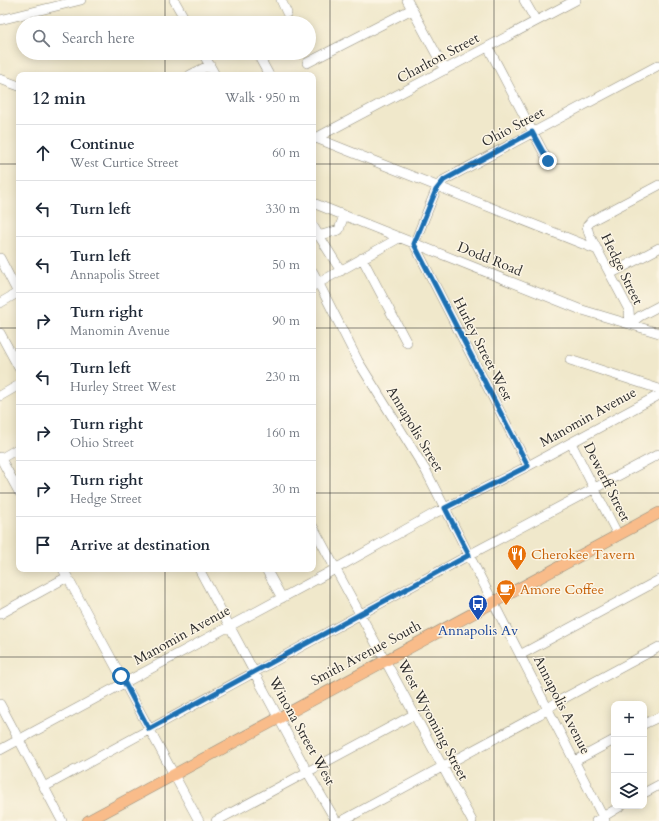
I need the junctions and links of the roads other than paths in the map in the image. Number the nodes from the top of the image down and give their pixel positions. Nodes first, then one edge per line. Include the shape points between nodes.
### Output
1 (82, 0) edge
2 (174, 0) edge
3 (281, 0) edge
4 (407, 0) edge
5 (524, 0) edge
6 (576, 0) edge
7 (412, 9) junction
8 (287, 13) dead end
9 (16, 16) edge
10 (16, 16) edge
11 (183, 16) edge
12 (0, 20) edge
13 (536, 21) junction
14 (488, 47) junction
15 (316, 59) edge
16 (207, 60) edge
17 (261, 60) edge
18 (314, 60) edge
19 (308, 63) dead end
20 (210, 65) junction
21 (659, 65) edge
22 (445, 70) junction
23 (196, 72) edge
24 (214, 72) edge
25 (267, 72) edge
26 (0, 79) edge
27 (16, 85) edge
28 (532, 132) junction
29 (316, 138) edge
30 (316, 139) edge
31 (548, 161) dead end
32 (659, 185) edge
33 (438, 187) junction
34 (316, 204) edge
35 (344, 215) junction
36 (316, 232) edge
37 (318, 236) junction
38 (399, 238) junction
39 (414, 244) junction
40 (659, 248) edge
41 (598, 250) junction
42 (0, 258) edge
43 (362, 258) junction
44 (341, 271) junction
45 (610, 274) junction
46 (316, 285) edge
47 (16, 287) edge
48 (16, 295) edge
49 (0, 303) edge
50 (659, 306) edge
51 (630, 324) junction
52 (0, 333) edge
53 (659, 334) edge
54 (407, 343) dead end
55 (570, 360) dead end
56 (16, 362) edge
57 (16, 387) edge
58 (659, 389) edge
59 (659, 395) edge
60 (0, 396) edge
61 (571, 443) junction
62 (16, 450) edge
63 (659, 454) edge
64 (0, 458) edge
65 (528, 466) junction
66 (16, 487) edge
67 (595, 489) junction
68 (445, 508) junction
69 (659, 513) edge
70 (316, 532) edge
71 (618, 535) junction
72 (469, 555) junction
73 (336, 569) junction
74 (201, 572) edge
75 (268, 572) edge
76 (65, 573) edge
77 (659, 580) edge
78 (282, 598) junction
79 (493, 602) junction
80 (0, 614) edge
81 (359, 616) junction
82 (229, 626) junction
83 (659, 647) edge
84 (520, 655) junction
85 (384, 660) junction
86 (254, 673) junction
87 (124, 683) junction
88 (0, 704) edge
89 (548, 709) junction
90 (413, 715) junction
91 (659, 716) edge
92 (279, 717) junction
93 (647, 722) edge
94 (149, 729) junction
95 (19, 740) junction
96 (611, 742) edge
97 (0, 750) edge
98 (575, 761) junction
99 (442, 766) junction
100 (308, 773) junction
101 (174, 774) junction
102 (659, 785) edge
103 (44, 787) junction
104 (647, 791) edge
105 (616, 809) edge
106 (601, 819) edge
107 (469, 820) edge
108 (62, 821) edge
109 (88, 821) edge
110 (199, 821) edge
111 (216, 821) edge
112 (336, 821) edge
113 (342, 821) edge

1 - 10 street
2 - 11 street
3 - 8 street
4 - 7 street
5 - 13 street
6 - 13 street, Charlton Street
7 - 15 street
7 - 22 street
9 - 12 street
13 - 14 street, Charlton Street
14 - 22 street, Charlton Street
14 - 28 street
16 - 20 street
17 - 25 street
18 - 19 street
20 - 23 street
20 - 24 street
21 - 28 street, Ohio Street
22 - 29 street, Charlton Street
26 - 27 street
28 - 31 street
28 - 33 street, Ohio Street via 454,174
30 - 33 street
32 - 41 street, Hedge Street via 591,221 587,226
33 - 39 street, Ohio Street
33 - 41 street
34 - 35 street, Dodd Road
35 - 37 street via 339,230
35 - 38 street, Dodd Road
36 - 37 street
37 - 44 street
38 - 39 street, Dodd Road
38 - 43 street
39 - 51 street, Dodd Road via 578,309
39 - 65 street, Hurley Street West
40 - 45 street
41 - 45 street, Hedge Street
42 - 47 street
43 - 44 street
43 - 54 street
44 - 46 street
45 - 51 street, Hedge Street via 629,310
46 - 68 street, Annapolis Street via 358,361 413,448
48 - 49 street
50 - 51 street
51 - 53 street, Dodd Road
52 - 56 street
55 - 58 street
57 - 60 street
59 - 61 street, Manomin Avenue
61 - 65 street, Manomin Avenue
61 - 67 street, Dewerff Street
62 - 64 street
63 - 67 street
64 - 66 street
65 - 68 street, Manomin Avenue
67 - 71 street, Dewerff Street
67 - 72 street
68 - 72 street, Annapolis Street
68 - 73 street, Manomin Avenue
69 - 71 main road, Smith Avenue South
70 - 73 street, West Wyoming Street
71 - 79 main road, Smith Avenue South
72 - 79 street, Annapolis Street
72 - 81 street
73 - 78 street, Manomin Avenue
73 - 81 street, West Wyoming Street
74 - 82 street, Winona Street West
75 - 78 street
76 - 80 street
76 - 87 street
77 - 84 street
78 - 82 street, Manomin Avenue
79 - 84 street, Annapolis Avenue
79 - 85 main road, Smith Avenue South
81 - 85 street, West Wyoming Street
81 - 86 street
82 - 86 street, Winona Street West
82 - 87 street, Manomin Avenue
83 - 89 street
84 - 89 street, Annapolis Avenue
85 - 90 street, West Wyoming Street
85 - 92 main road, Smith Avenue South
86 - 92 street, Winona Street West
86 - 94 street
87 - 94 street
87 - 95 street, Manomin Avenue
88 - 95 street
89 - 98 street, Annapolis Avenue
89 - 99 street
90 - 99 street, West Wyoming Street
90 - 100 street
91 - 93 street
92 - 100 street, Winona Street West
92 - 101 main road, Smith Avenue South
94 - 101 street
94 - 103 street
95 - 97 street, Manomin Avenue
95 - 103 street
96 - 98 street
98 - 106 street, Annapolis Avenue
99 - 107 street, West Wyoming Street
99 - 113 street
100 - 111 street
100 - 112 street, Winona Street West
101 - 109 main road, Smith Avenue South
101 - 110 street
102 - 104 street
103 - 108 street
105 - 106 street

